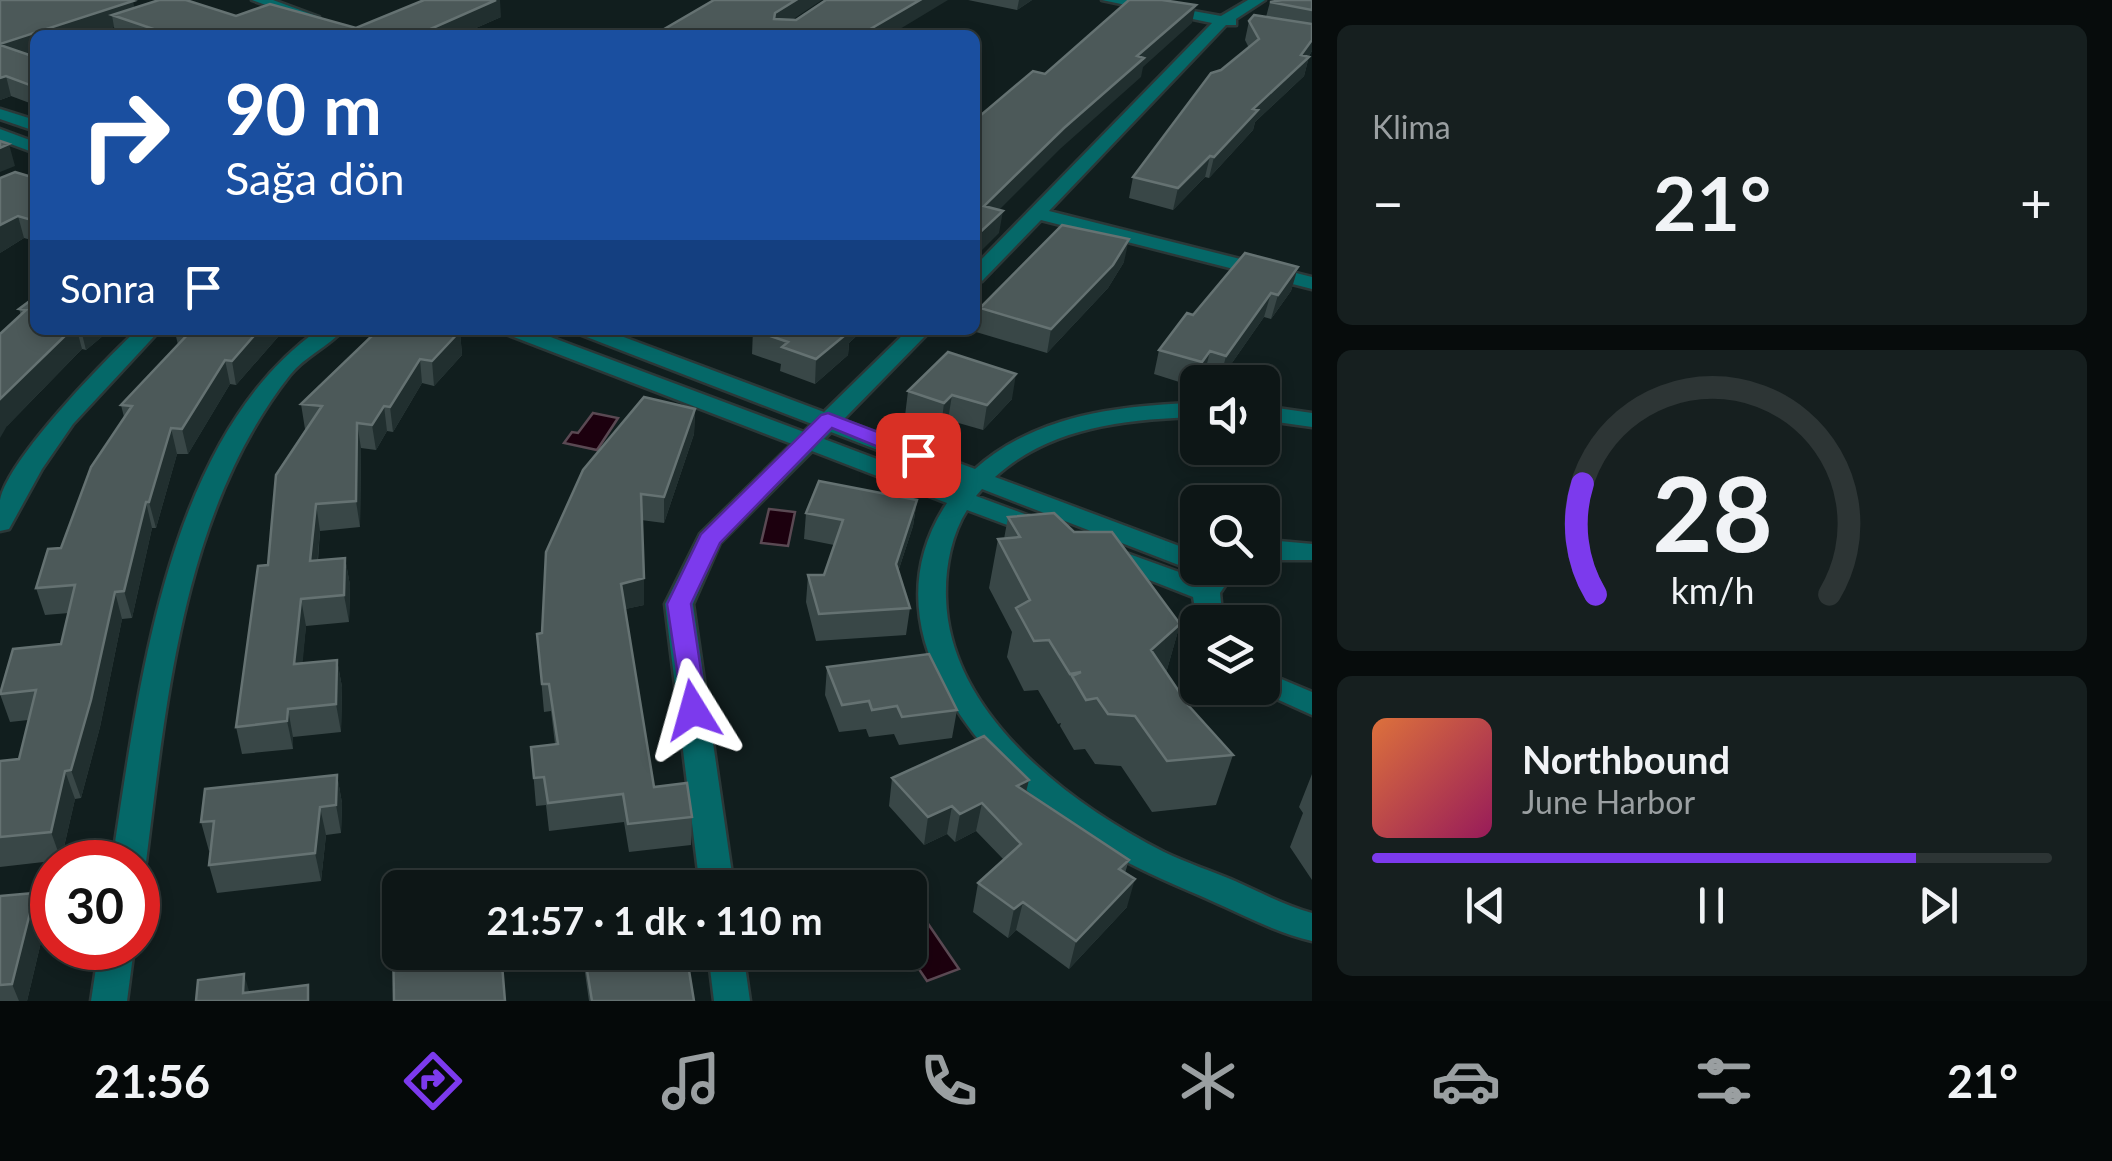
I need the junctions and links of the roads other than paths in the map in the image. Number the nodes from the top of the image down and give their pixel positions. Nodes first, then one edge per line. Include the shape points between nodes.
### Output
1 (260, 0) edge
2 (1108, 0) edge
3 (1258, 0) edge
4 (324, 21) edge
5 (1231, 22) junction
6 (0, 114) edge
7 (30, 124) edge
8 (0, 134) edge
9 (30, 146) edge
10 (1040, 214) junction
11 (980, 272) edge
12 (1312, 283) edge
13 (144, 335) edge
14 (326, 335) edge
15 (526, 335) edge
16 (599, 335) edge
17 (915, 335) edge
18 (1180, 410) edge
19 (1280, 416) edge
20 (828, 420) junction
21 (1312, 420) edge
22 (806, 442) junction
23 (968, 488) junction
24 (0, 523) edge
25 (1280, 549) edge
26 (1312, 552) edge
27 (1180, 561) edge
28 (1280, 689) edge
29 (1312, 704) edge
30 (132, 840) edge
31 (715, 870) edge
32 (1312, 927) edge
33 (113, 970) edge
34 (728, 970) edge
35 (108, 1001) edge
36 (732, 1001) edge

1 - 4 street
2 - 5 street
3 - 5 street
5 - 10 street
6 - 7 street
8 - 9 street
10 - 11 street
10 - 12 street
13 - 24 street via 101,375 23,474
14 - 30 street via 286,366 219,467 160,651
15 - 22 street
16 - 20 street
17 - 20 street
18 - 23 street via 1039,435 990,464
19 - 21 street
20 - 22 street
20 - 23 street
22 - 23 street
22 - 31 street via 709,540 679,604
23 - 27 street
23 - 32 street via 938,544 929,595 946,664 989,733 1066,807 1152,861
25 - 26 street
28 - 29 street
33 - 35 street
34 - 36 street

